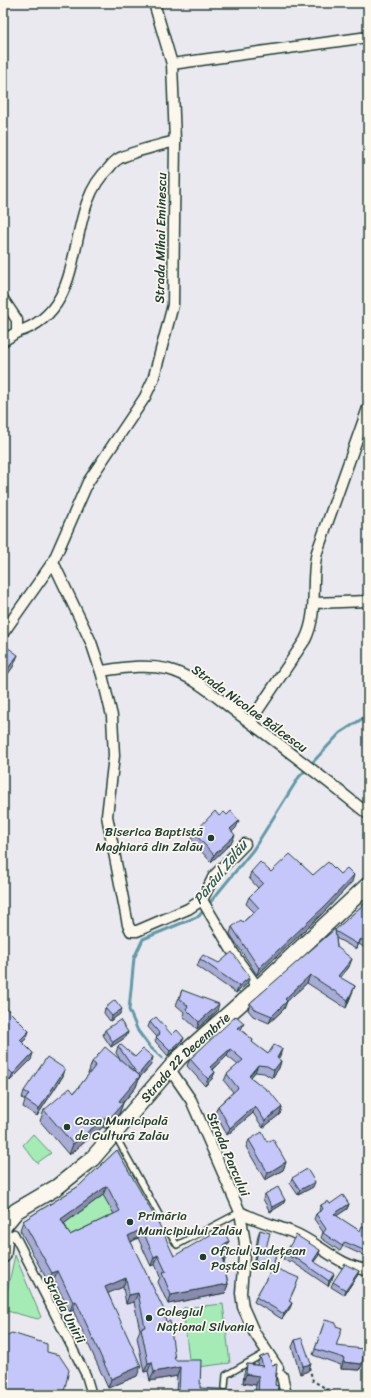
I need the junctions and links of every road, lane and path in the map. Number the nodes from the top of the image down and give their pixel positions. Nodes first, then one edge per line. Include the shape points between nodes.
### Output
1 (154, 3) edge
2 (368, 37) edge
3 (172, 64) junction
4 (175, 141) junction
5 (3, 299) edge
6 (17, 332) junction
7 (3, 341) edge
8 (368, 408) edge
9 (53, 562) junction
10 (368, 601) edge
11 (314, 603) junction
12 (3, 633) edge
13 (101, 671) junction
14 (250, 722) junction
15 (368, 814) edge
16 (245, 844) dead end
17 (368, 885) edge
18 (202, 900) junction
19 (258, 988) junction
20 (169, 1068) junction
21 (114, 1134) junction
22 (3, 1212) edge
23 (240, 1212) junction
24 (161, 1218) dead end
25 (3, 1220) edge
26 (7, 1231) edge
27 (170, 1234) dead end
28 (3, 1255) edge
29 (368, 1270) edge
30 (268, 1352) junction
31 (306, 1364) edge
32 (225, 1387) dead end
33 (92, 1395) edge
34 (286, 1395) edge
35 (338, 1395) edge

1 - 3 street, Strada Mihai Eminescu
2 - 3 street
3 - 4 street, Strada Mihai Eminescu
4 - 6 street via 119,158 99,176 86,202 76,253 63,292 52,309 42,318
4 - 9 street, Strada Mihai Eminescu via 173,305 153,380 145,397 88,482
5 - 6 street via 17,320
6 - 7 street
8 - 11 street via 317,552
9 - 12 street, Strada Mihai Eminescu
9 - 13 street via 91,642
10 - 11 street
11 - 14 street via 311,628 305,640
13 - 14 street, Strada Nicolae Bălcescu via 136,666 166,669 183,674
13 - 18 street via 112,716 114,756 107,816 128,925 131,931 137,931 188,909
14 - 15 street, Strada Nicolae Bălcescu
16 - 18 street via 214,876
17 - 19 main road, Strada 22 Decembrie
18 - 19 street via 236,959
19 - 20 main road, Strada 22 Decembrie
20 - 21 main road, Strada 22 Decembrie
20 - 23 street, Strada Parcului via 192,1100
21 - 24 lane
21 - 26 main road, Strada 22 Decembrie via 76,1173 16,1211
22 - 25 main road
23 - 27 lane via 177,1245
23 - 29 street, Strada Parcului via 312,1241 351,1266
23 - 30 street via 245,1243 241,1293 243,1307 254,1332
26 - 28 main road
26 - 33 street, Strada Unirii via 86,1375
30 - 32 lane via 226,1375
30 - 34 street via 280,1372
31 - 35 path via 313,1381

